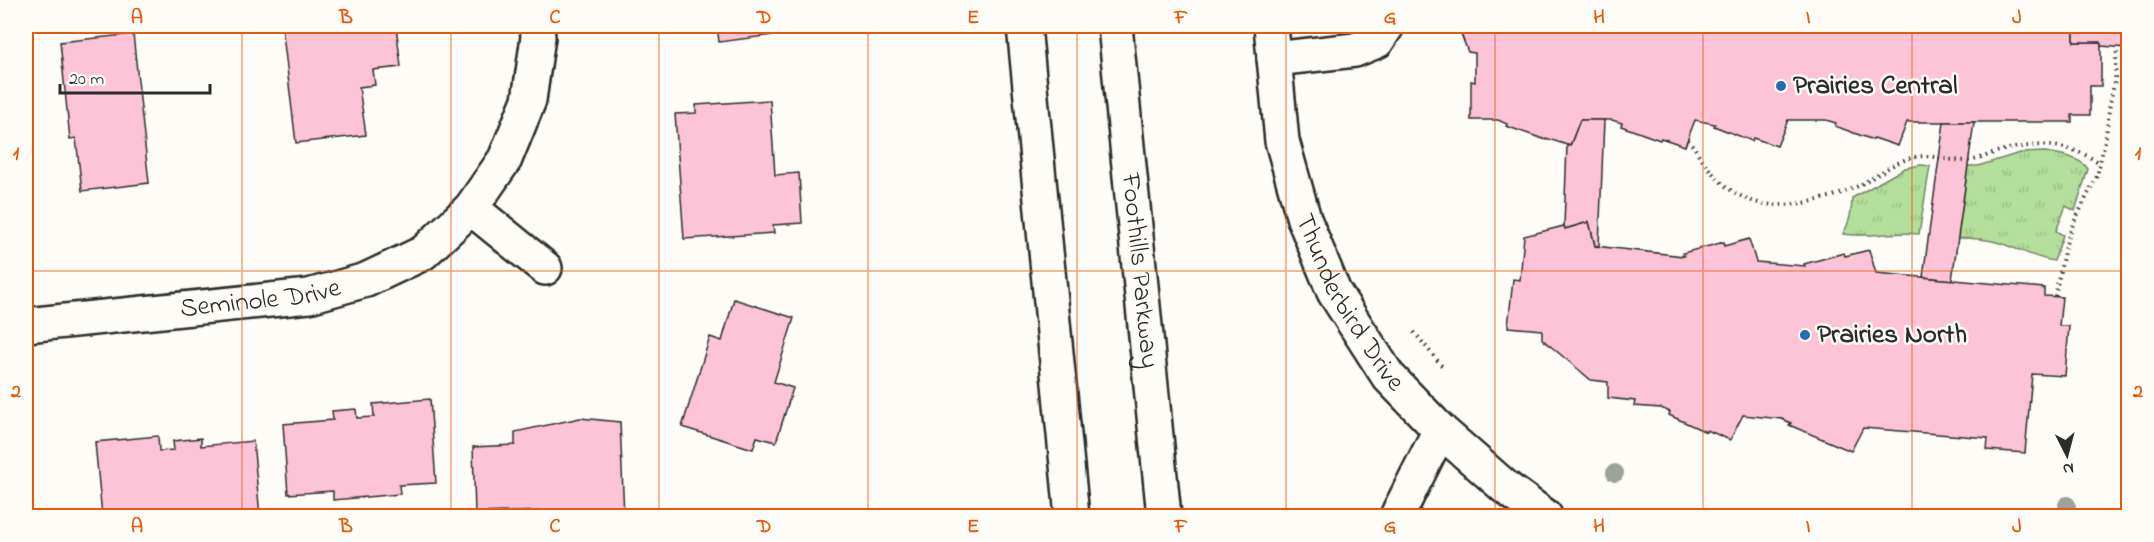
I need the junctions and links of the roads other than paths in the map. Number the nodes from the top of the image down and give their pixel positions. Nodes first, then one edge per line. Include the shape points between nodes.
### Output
1 (537, 26) edge
2 (1024, 26) edge
3 (1115, 26) edge
4 (1271, 26) edge
5 (1387, 26) edge
6 (1274, 59) junction
7 (471, 208) junction
8 (545, 268) dead end
9 (26, 325) edge
10 (1440, 430) junction
11 (1072, 516) edge
12 (1164, 516) edge
13 (1397, 516) edge
14 (1545, 516) edge

1 - 7 main road, Seminole Drive via 529,100 506,159
2 - 11 main road
3 - 12 main road, Foothills Parkway
4 - 6 main road, Thunderbird Drive
5 - 6 main road via 1377,41 1355,50
6 - 10 main road, Thunderbird Drive via 1282,141 1304,219 1334,292 1388,376
7 - 8 main road
7 - 9 main road, Seminole Drive via 423,253 366,280 309,296
10 - 13 main road
10 - 14 main road, Thunderbird Drive

